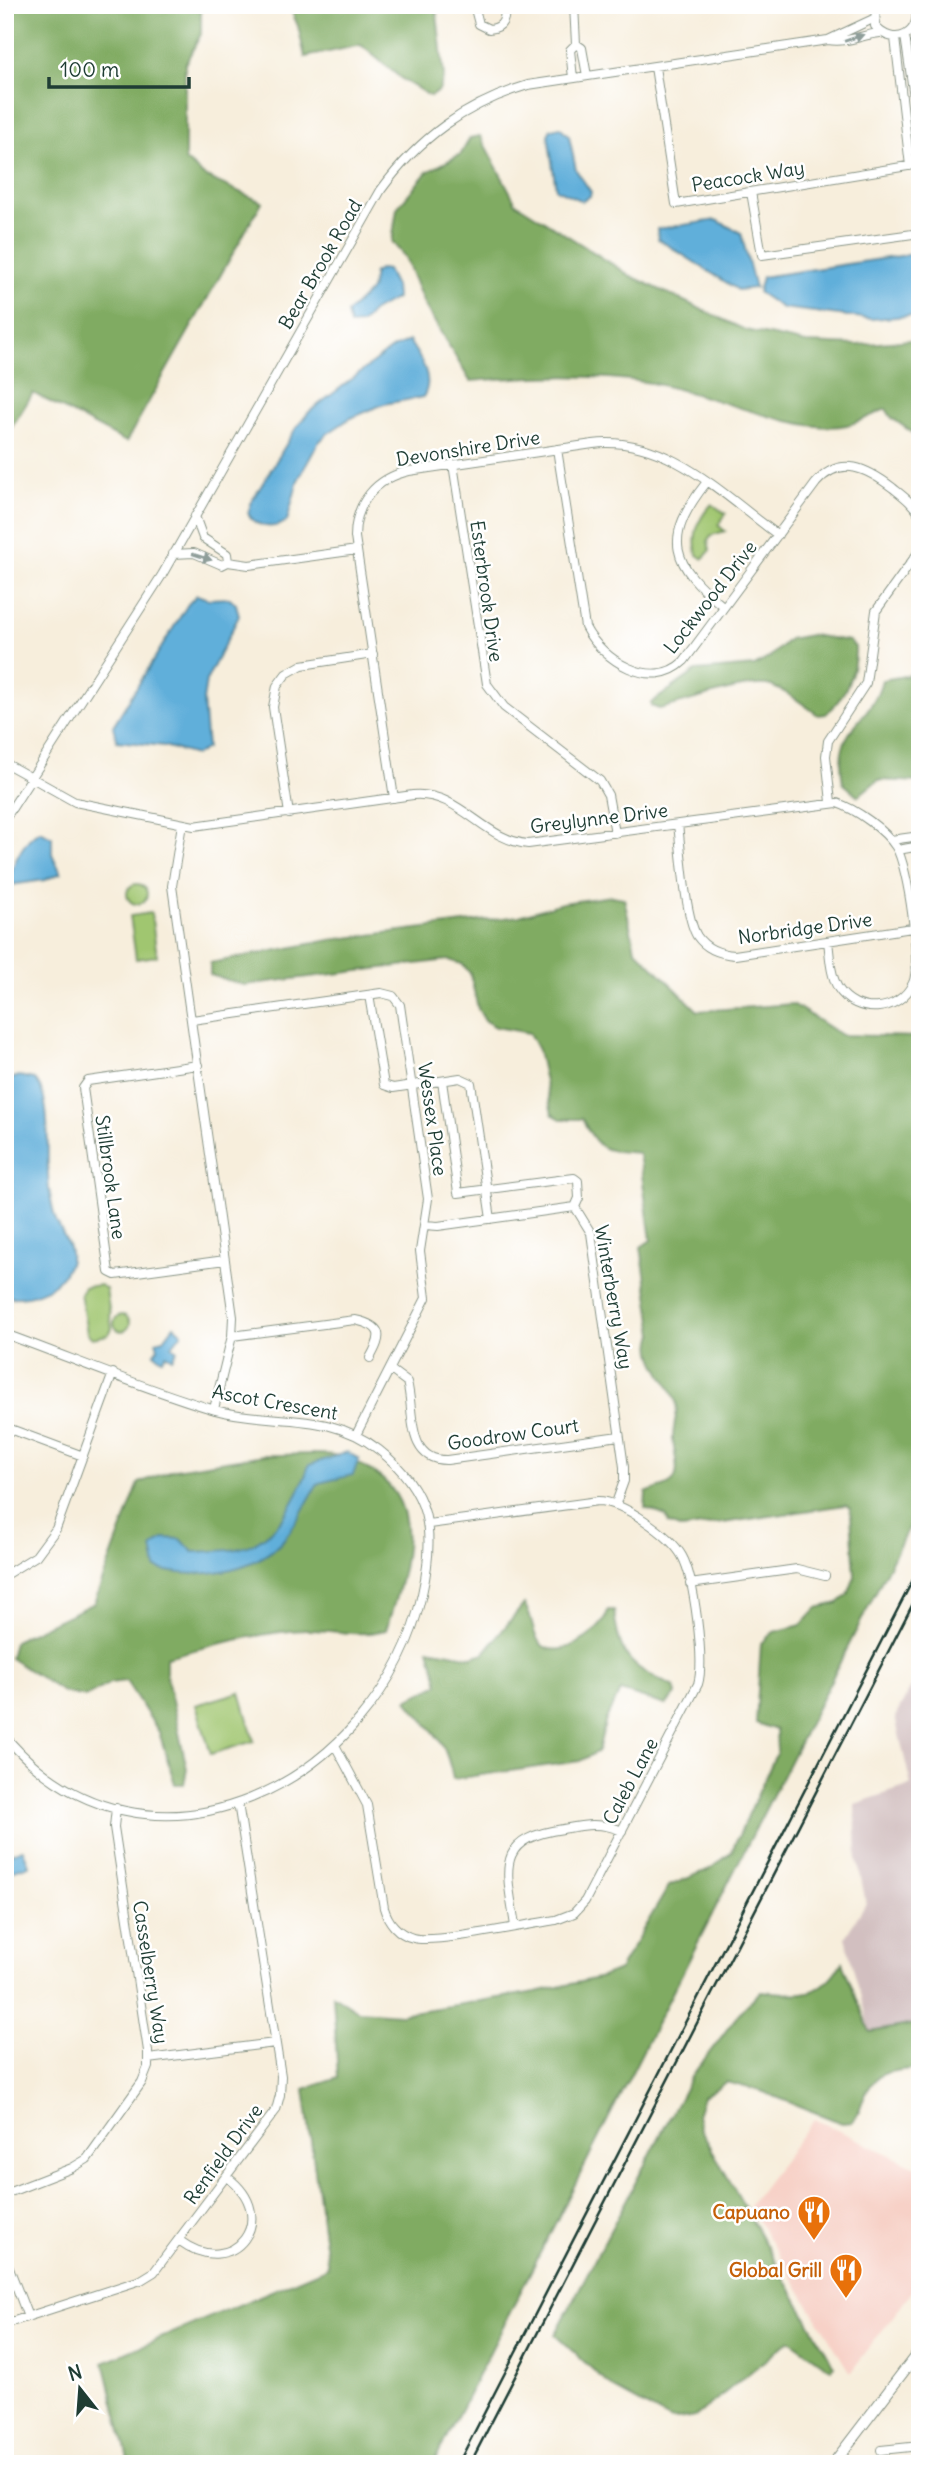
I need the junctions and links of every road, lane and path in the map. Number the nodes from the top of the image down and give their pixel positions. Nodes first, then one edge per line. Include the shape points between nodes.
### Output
1 (474, 5) edge
2 (504, 5) edge
3 (574, 5) edge
4 (876, 5) edge
5 (917, 7) edge
6 (873, 19) junction
7 (918, 23) edge
8 (880, 33) junction
9 (905, 36) junction
10 (895, 38) junction
11 (828, 40) junction
12 (576, 44) junction
13 (655, 67) junction
14 (587, 76) junction
15 (573, 78) junction
16 (920, 138) edge
17 (920, 164) edge
18 (910, 166) junction
19 (751, 192) junction
20 (920, 233) edge
21 (557, 449) junction
22 (453, 464) junction
23 (706, 483) junction
24 (920, 515) edge
25 (195, 516) junction
26 (778, 534) junction
27 (357, 550) junction
28 (920, 550) edge
29 (173, 554) junction
30 (228, 562) junction
31 (724, 607) junction
32 (373, 654) junction
33 (5, 763) edge
34 (34, 778) junction
35 (394, 798) junction
36 (831, 802) junction
37 (289, 814) junction
38 (5, 819) edge
39 (182, 824) junction
40 (678, 824) junction
41 (614, 833) junction
42 (920, 836) edge
43 (891, 840) junction
44 (920, 846) edge
45 (898, 850) junction
46 (912, 928) junction
47 (828, 941) junction
48 (369, 995) junction
49 (192, 1020) junction
50 (198, 1065) junction
51 (442, 1081) junction
52 (412, 1085) junction
53 (487, 1190) junction
54 (575, 1207) junction
55 (491, 1219) junction
56 (425, 1224) junction
57 (225, 1260) junction
58 (5, 1334) edge
59 (232, 1336) junction
60 (370, 1358) dead end
61 (391, 1370) junction
62 (113, 1373) junction
63 (214, 1409) junction
64 (5, 1427) edge
65 (356, 1435) junction
66 (620, 1436) junction
67 (83, 1456) junction
68 (616, 1503) junction
69 (429, 1524) junction
70 (5, 1575) edge
71 (825, 1576) dead end
72 (690, 1584) junction
73 (5, 1736) edge
74 (336, 1747) junction
75 (238, 1803) junction
76 (116, 1808) junction
77 (622, 1831) junction
78 (515, 1926) junction
79 (275, 2043) junction
80 (148, 2059) junction
81 (227, 2177) junction
82 (5, 2194) edge
83 (180, 2241) junction
84 (5, 2257) edge
85 (28, 2317) junction
86 (5, 2324) edge
87 (920, 2350) edge
88 (920, 2445) edge
89 (881, 2450) dead end
90 (833, 2464) edge

1 - 2 street via 479,24 489,29 504,20
3 - 12 street
4 - 6 street
5 - 7 street
6 - 8 street
6 - 11 street
7 - 9 street
8 - 10 street
11 -> 8 street, Bear Brook Road via 844,42
9 - 10 street
9 - 16 street
10 - 18 street
11 - 13 street, Bear Brook Road
12 - 14 street via 582,48
12 - 15 street via 570,50
13 - 14 street, Bear Brook Road
13 - 19 street, Peacock Way via 676,204
14 - 15 street, Bear Brook Road
15 - 25 street, Bear Brook Road via 528,85 483,100 426,138 396,169
17 - 18 street, Peacock Way
18 - 19 street, Peacock Way
19 - 20 street via 762,255
21 - 22 street, Devonshire Drive
21 - 23 street, Devonshire Drive via 608,442 639,446 668,457
21 - 31 street, Lockwood Drive via 582,618 598,644 636,672 662,674 684,661
22 - 27 street, Devonshire Drive via 398,473 375,487 358,515
22 - 41 street, Esterbrook Drive via 487,684 504,707 600,780 608,795
23 - 26 street, Devonshire Drive
23 - 31 street via 682,520 679,552 694,582
24 - 26 street, Lockwood Drive via 908,499 872,473 844,466 818,480
25 - 29 street, Bear Brook Road
25 - 30 street via 203,538 227,554
26 - 31 street, Lockwood Drive
27 - 30 street via 248,565
27 - 32 street, Devonshire Drive
28 - 36 street via 878,608 865,685 828,741
29 -> 30 street via 194,553 222,565
29 - 34 street, Bear Brook Road
32 - 35 street, Devonshire Drive
32 - 37 street via 302,665 277,686 273,707
33 - 34 street, Greylynne Drive
34 - 38 street, Bear Brook Road
34 - 39 street, Greylynne Drive via 78,803
35 - 37 street, Greylynne Drive
35 - 41 street, Greylynne Drive via 441,797 497,835 520,843
36 - 40 street, Greylynne Drive
36 - 43 street via 850,808
37 - 39 street, Greylynne Drive via 206,826
39 - 49 street via 172,881
40 - 41 street, Greylynne Drive
40 - 47 street, Norbridge Drive via 691,922 707,946 735,955
42 - 43 street
43 - 45 street
44 - 45 street
45 - 46 street
46 - 47 street, Norbridge Drive
46 - 47 street via 918,965 914,982 900,999 880,1007 858,1004 841,991 833,975
48 - 49 street, Wessex Place
48 - 52 street, Wessex Place via 388,994 400,1005
48 - 52 street via 381,1081 390,1088
49 - 50 street
50 - 57 street
50 - 57 street, Stillbrook Lane via 85,1082 108,1269 111,1274
51 - 52 street
51 - 53 street via 463,1078 472,1085
51 - 53 street via 457,1191
52 - 56 street, Wessex Place via 428,1199
53 - 54 street via 575,1178 580,1196
53 - 55 street
54 - 55 street, Winterberry Way
54 - 66 street, Winterberry Way via 591,1233
55 - 56 street, Winterberry Way via 437,1227
56 - 61 street, Wessex Place via 420,1253 426,1300
57 - 59 street
58 - 62 street, Ascot Crescent
59 - 60 street via 355,1320 378,1332 379,1342
59 - 63 street
61 - 65 street, Wessex Place
61 - 66 street, Goodrow Court via 407,1382 417,1443 434,1459
62 - 63 street, Ascot Crescent
62 - 67 street
63 - 65 street, Ascot Crescent via 311,1420
64 - 67 street
65 - 69 street, Ascot Crescent via 379,1450 411,1482
66 - 68 street, Winterberry Way via 624,1477
67 - 70 street via 52,1538 36,1556
68 - 69 street via 598,1501
68 - 72 street, Caleb Lane via 675,1546
69 - 74 street, Ascot Crescent via 423,1590 406,1644 377,1699
71 - 72 street via 797,1569
72 - 77 street, Caleb Lane via 701,1663 699,1682
73 - 76 street, Ascot Crescent via 27,1761 60,1786
74 - 75 street, Ascot Crescent via 290,1780
74 - 78 street, Caleb Lane via 366,1800 384,1908 394,1926 423,1939
75 - 76 street, Ascot Crescent via 179,1814
75 - 79 street, Renfield Drive
76 - 80 street, Casselberry Way via 113,1826
77 - 78 street, Caleb Lane via 577,1910 559,1919
77 - 78 street via 590,1824 539,1832 520,1843 507,1872
79 - 80 street
79 - 81 street, Renfield Drive via 281,2080 279,2103
80 - 82 street, Casselberry Way via 141,2085 89,2157 69,2170
81 - 83 street, Renfield Drive
81 - 83 street via 251,2203 252,2223 246,2237 235,2248 216,2255 197,2252
83 - 85 street, Renfield Drive via 145,2278
84 - 85 street
85 - 86 street, Renfield Drive
87 - 90 street
88 - 89 street

